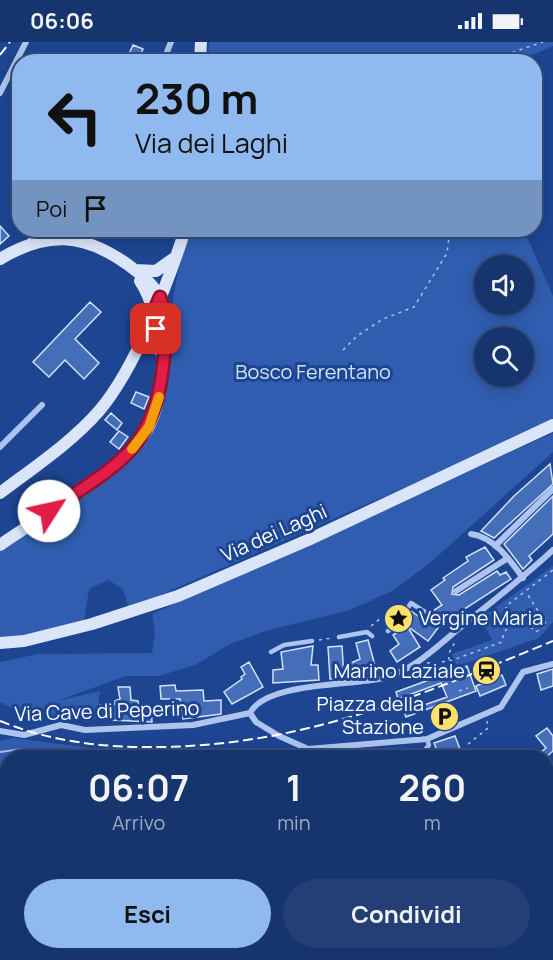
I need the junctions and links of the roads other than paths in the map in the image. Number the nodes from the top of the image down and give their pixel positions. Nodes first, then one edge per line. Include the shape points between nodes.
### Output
1 (12, 69) edge
2 (0, 93) edge
3 (32, 237) edge
4 (182, 237) edge
5 (28, 244) junction
6 (173, 258) junction
7 (0, 259) edge
8 (132, 268) junction
9 (140, 282) junction
10 (160, 297) junction
11 (154, 311) junction
12 (166, 323) junction
13 (143, 334) junction
14 (159, 348) junction
15 (135, 350) junction
16 (162, 377) junction
17 (42, 405) dead end
18 (553, 425) edge
19 (0, 447) edge
20 (553, 489) edge
21 (0, 493) edge
22 (471, 534) dead end
23 (0, 545) edge
24 (495, 546) junction
25 (553, 550) edge
26 (508, 558) junction
27 (523, 578) junction
28 (456, 591) dead end
29 (425, 612) dead end
30 (388, 631) dead end
31 (371, 634) road end
32 (339, 637) road end
33 (312, 641) road end
34 (0, 643) edge
35 (272, 652) dead end
36 (553, 664) edge
37 (250, 713) junction
38 (0, 730) edge
39 (427, 739) junction
40 (425, 750) edge

1 - 2 street
3 - 5 street
4 - 6 main road
5 - 7 main road
5 - 8 main road via 49,239 84,242 106,250
6 - 8 main road via 156,271
6 - 10 main road
6 - 12 main road
8 - 9 main road
8 - 10 main road
9 - 11 main road
9 - 13 main road via 144,299
10 - 11 main road
10 - 12 main road
11 - 13 main road
11 - 14 main road
12 - 16 main road
13 - 15 main road
14 - 15 main road via 148,342
14 - 16 main road
15 - 21 main road via 117,386 97,413
16 - 23 main road via 152,418 131,450
17 - 19 street
18 - 34 main road, Via dei Laghi via 178,596 92,624
20 - 24 street
22 - 24 street via 480,535
24 - 26 street
25 - 27 street, Via Cave di Peperino
26 - 27 street
26 - 28 street
27 - 37 street, Via Cave di Peperino via 420,661 394,674 371,681 276,693
29 - 30 lane via 411,603
31 - 32 lane
33 - 35 lane via 284,645
36 - 39 street via 523,672 501,707
37 - 38 street, Via Cave di Peperino via 193,725 91,730 61,725 24,735
37 - 39 street via 256,722 279,736 308,748
39 - 40 lane via 429,745

